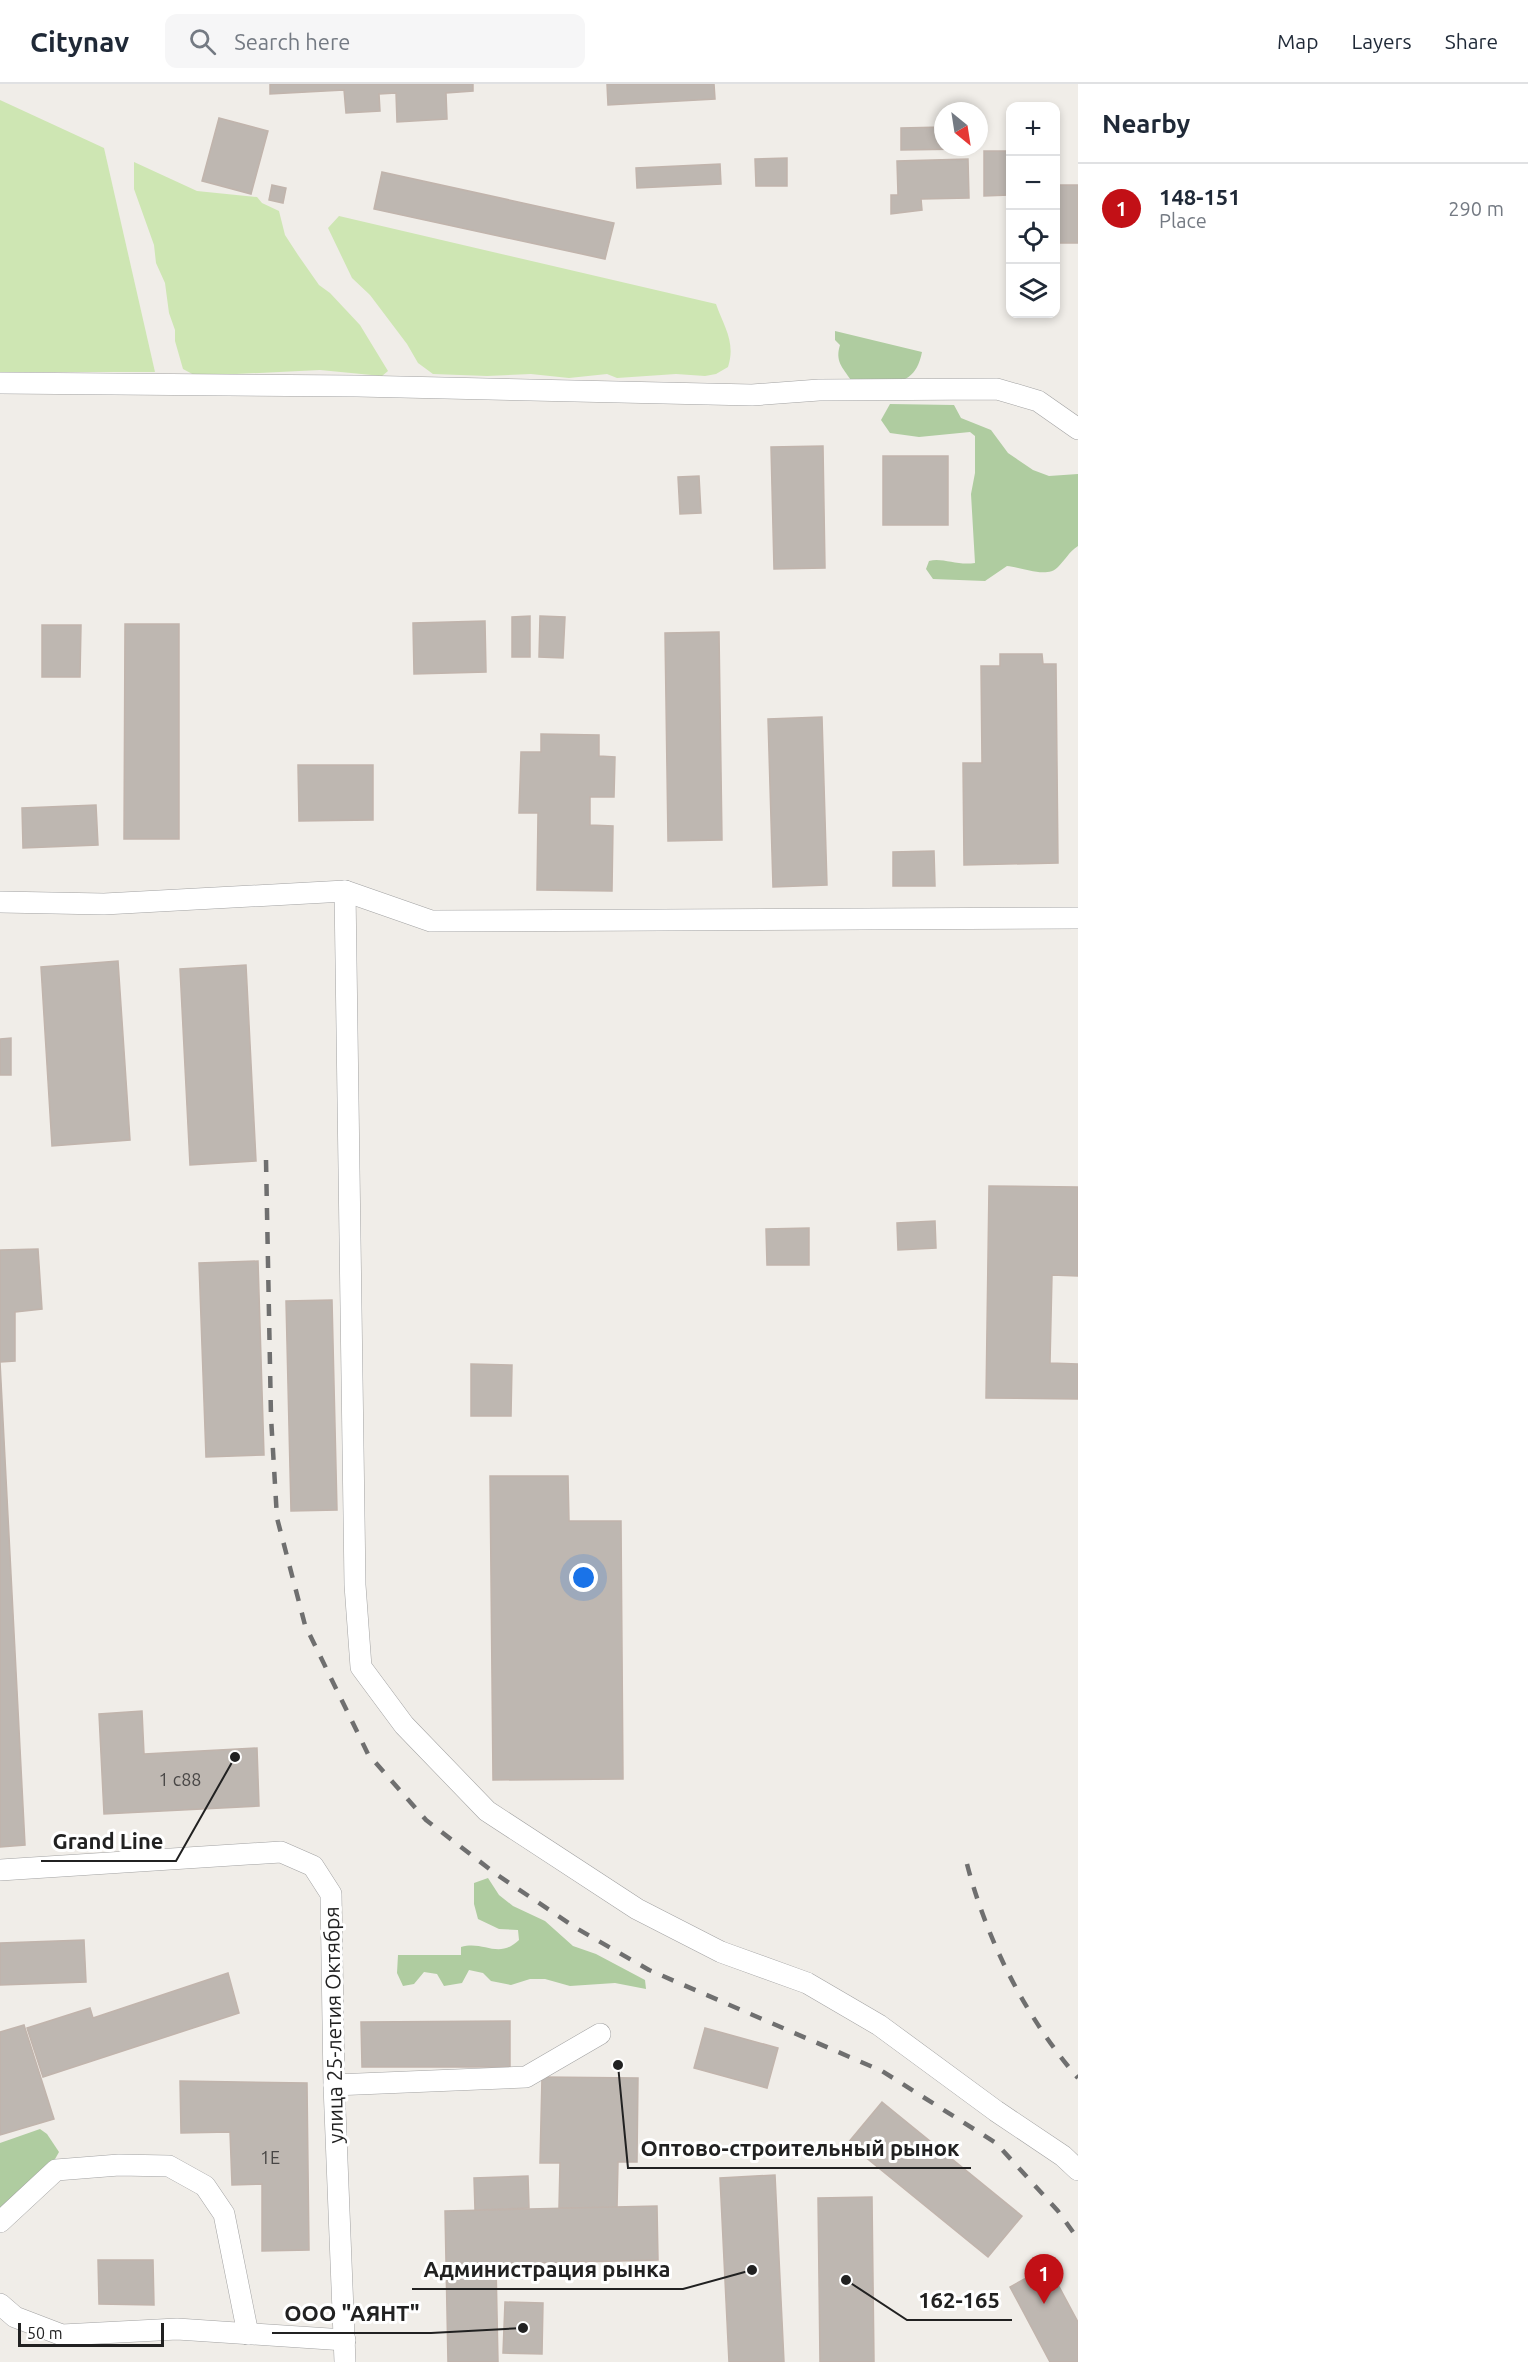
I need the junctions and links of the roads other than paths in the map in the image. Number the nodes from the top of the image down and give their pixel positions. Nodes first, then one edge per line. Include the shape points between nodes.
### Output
1 (0, 383) edge
2 (1078, 429) edge
3 (345, 891) junction
4 (0, 902) edge
5 (1078, 918) edge
6 (0, 1870) edge
7 (600, 2034) dead end
8 (334, 2085) junction
9 (1078, 2170) edge
10 (0, 2222) edge
11 (0, 2304) edge
12 (248, 2334) junction
13 (345, 2340) junction
14 (345, 2362) edge

1 - 2 street via 752,395 819,390 997,389 1038,401
3 - 4 street via 104,904
3 - 5 street via 431,921
3 - 9 street via 355,1585 361,1668 404,1725 488,1811 637,1909 721,1952 807,1983 879,2025
6 - 8 street, улица 25-летия Октября via 281,1852 313,1866 332,1894
7 - 8 street via 526,2077
8 - 13 street, улица 25-летия Октября
10 - 12 street via 56,2170 170,2166 206,2186 224,2214
11 - 12 street via 15,2317 62,2335 177,2329
12 - 13 street
13 - 14 street, улица 25-летия Октября

